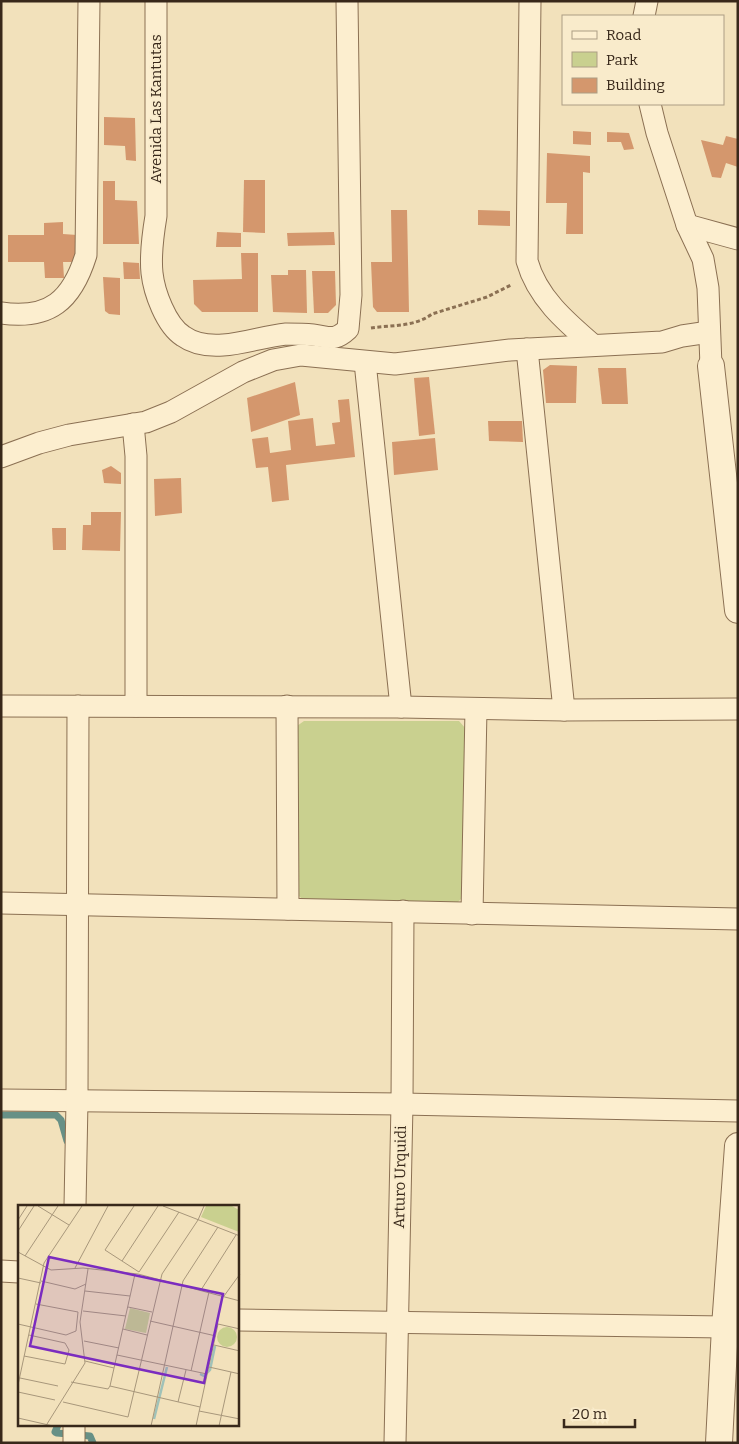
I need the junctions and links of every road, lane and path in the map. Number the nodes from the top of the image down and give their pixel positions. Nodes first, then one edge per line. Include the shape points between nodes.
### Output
1 (89, 1) edge
2 (156, 1) edge
3 (348, 1) edge
4 (530, 1) edge
5 (647, 1) edge
6 (644, 15) edge
7 (650, 105) edge
8 (687, 225) junction
9 (738, 239) edge
10 (531, 276) junction
11 (1, 313) edge
12 (350, 314) junction
13 (709, 332) junction
14 (593, 345) junction
15 (526, 349) junction
16 (365, 362) junction
17 (711, 366) joint
18 (133, 424) junction
19 (1, 456) edge
20 (738, 610) edge
21 (1, 706) edge
22 (78, 706) junction
23 (136, 706) junction
24 (287, 706) junction
25 (401, 707) junction
26 (476, 709) junction
27 (738, 709) edge
28 (564, 710) junction
29 (1, 903) edge
30 (77, 904) junction
31 (288, 908) junction
32 (403, 911) junction
33 (472, 914) junction
34 (738, 918) edge
35 (1, 1100) edge
36 (77, 1101) junction
37 (402, 1104) junction
38 (738, 1111) edge
39 (738, 1146) edge
40 (75, 1205) edge
41 (733, 1265) edge
42 (1, 1271) edge
43 (18, 1272) edge
44 (239, 1320) edge
45 (397, 1322) junction
46 (725, 1327) junction
47 (74, 1426) edge
48 (74, 1443) edge
49 (395, 1443) edge
50 (718, 1443) edge

1 - 11 street via 86,255 80,275 56,305 36,314
2 - 12 street, Avenida Las Kantutas via 156,216 152,272 156,296 166,316 181,336 198,344 222,345 288,334 330,339 348,329
3 - 12 street
4 - 10 street via 527,261
5 - 6 street
7 - 8 street
8 - 9 street
8 - 13 street via 703,259 708,288
10 - 12 path via 523,277 487,297 411,323 368,328
10 - 14 street via 554,309
13 - 14 street via 662,342
13 - 17 street
14 - 15 street
15 - 16 street via 395,364
15 - 28 street
16 - 18 street via 301,355 273,360 243,372 171,412
16 - 25 street
17 - 20 street
18 - 19 street via 69,435
18 - 23 street via 136,456
21 - 22 street
22 - 23 street
22 - 30 street
23 - 24 street
24 - 25 street
24 - 31 street
25 - 26 street
26 - 28 street
26 - 33 street
27 - 28 street
29 - 30 street
30 - 31 street
30 - 36 street
31 - 32 street
32 - 33 street
32 - 37 street, Arturo Urquidi
33 - 34 street
35 - 36 street
36 - 37 street
36 - 40 street
37 - 38 street
37 - 45 street, Arturo Urquidi
39 - 41 street
41 - 46 street
42 - 43 street
44 - 45 street
45 - 46 street
45 - 49 street, Arturo Urquidi
46 - 50 street
47 - 48 street

